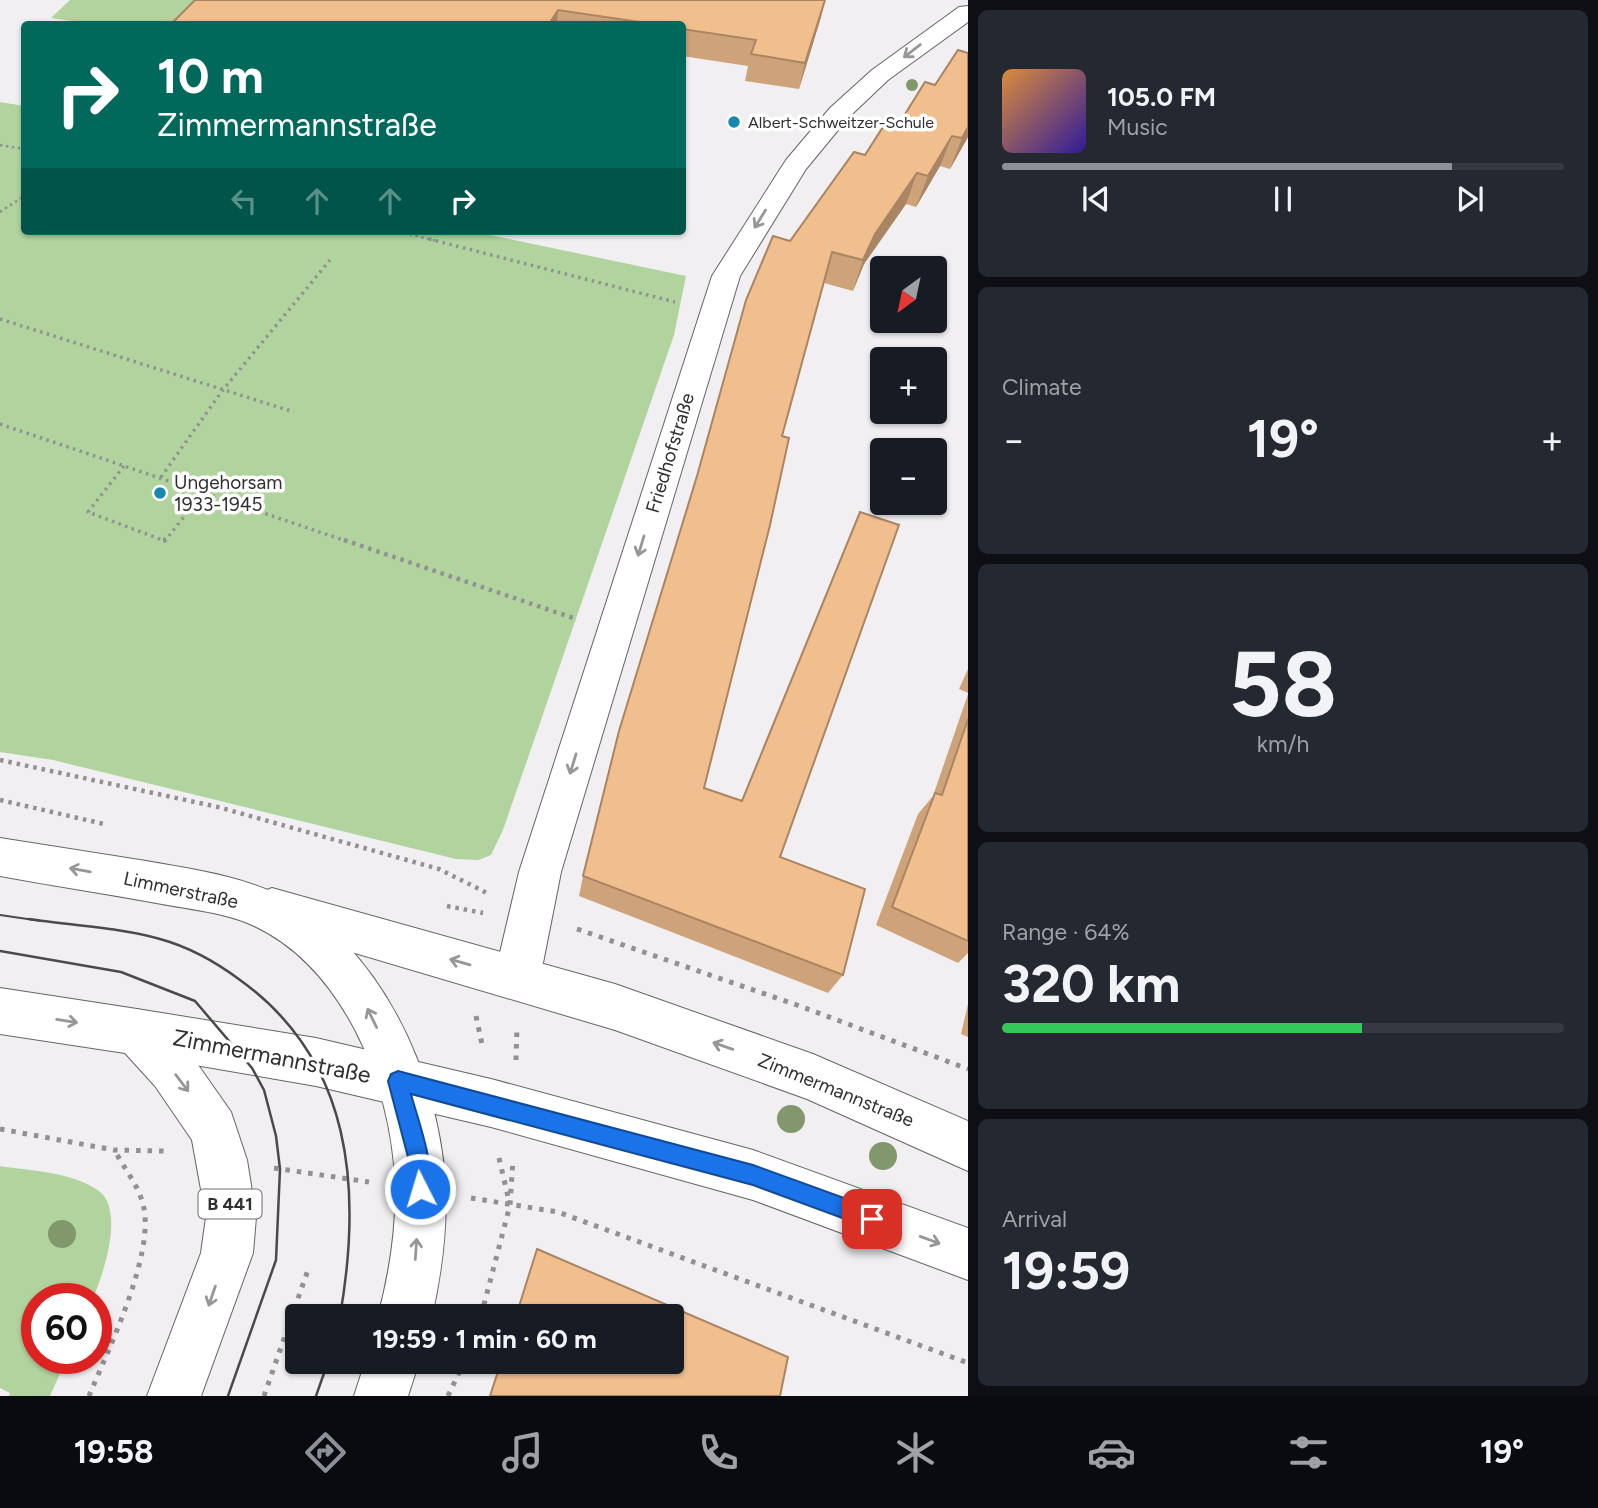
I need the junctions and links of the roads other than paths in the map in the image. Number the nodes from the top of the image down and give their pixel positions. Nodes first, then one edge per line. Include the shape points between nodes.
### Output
1 (961, 9) edge
2 (0, 857) edge
3 (219, 894) junction
4 (517, 978) junction
5 (0, 1011) edge
6 (137, 1032) junction
7 (398, 1081) junction
8 (968, 1146) edge
9 (968, 1254) edge
10 (408, 1304) edge
11 (388, 1374) edge
12 (174, 1396) edge
13 (381, 1396) edge

1 -> 4 main road, Friedhofstraße via 839,113 794,166 726,275 529,914
3 -> 2 main road, Limmerstraße
4 -> 3 main road, Zimmermannstraße
7 -> 3 main road, Limmerstraße via 369,1010 342,969 307,934 265,910
8 -> 4 main road, Zimmermannstraße via 813,1078 615,1007
5 -> 6 main road
6 - 7 main road, Zimmermannstraße via 316,1062
6 -> 12 main road, B 441 via 214,1129 231,1217 227,1253
7 -> 9 main road, Zimmermannstraße via 753,1175
10 -> 7 main road, Limmerstraße via 414,1284 420,1189 418,1157
11 - 13 main road

